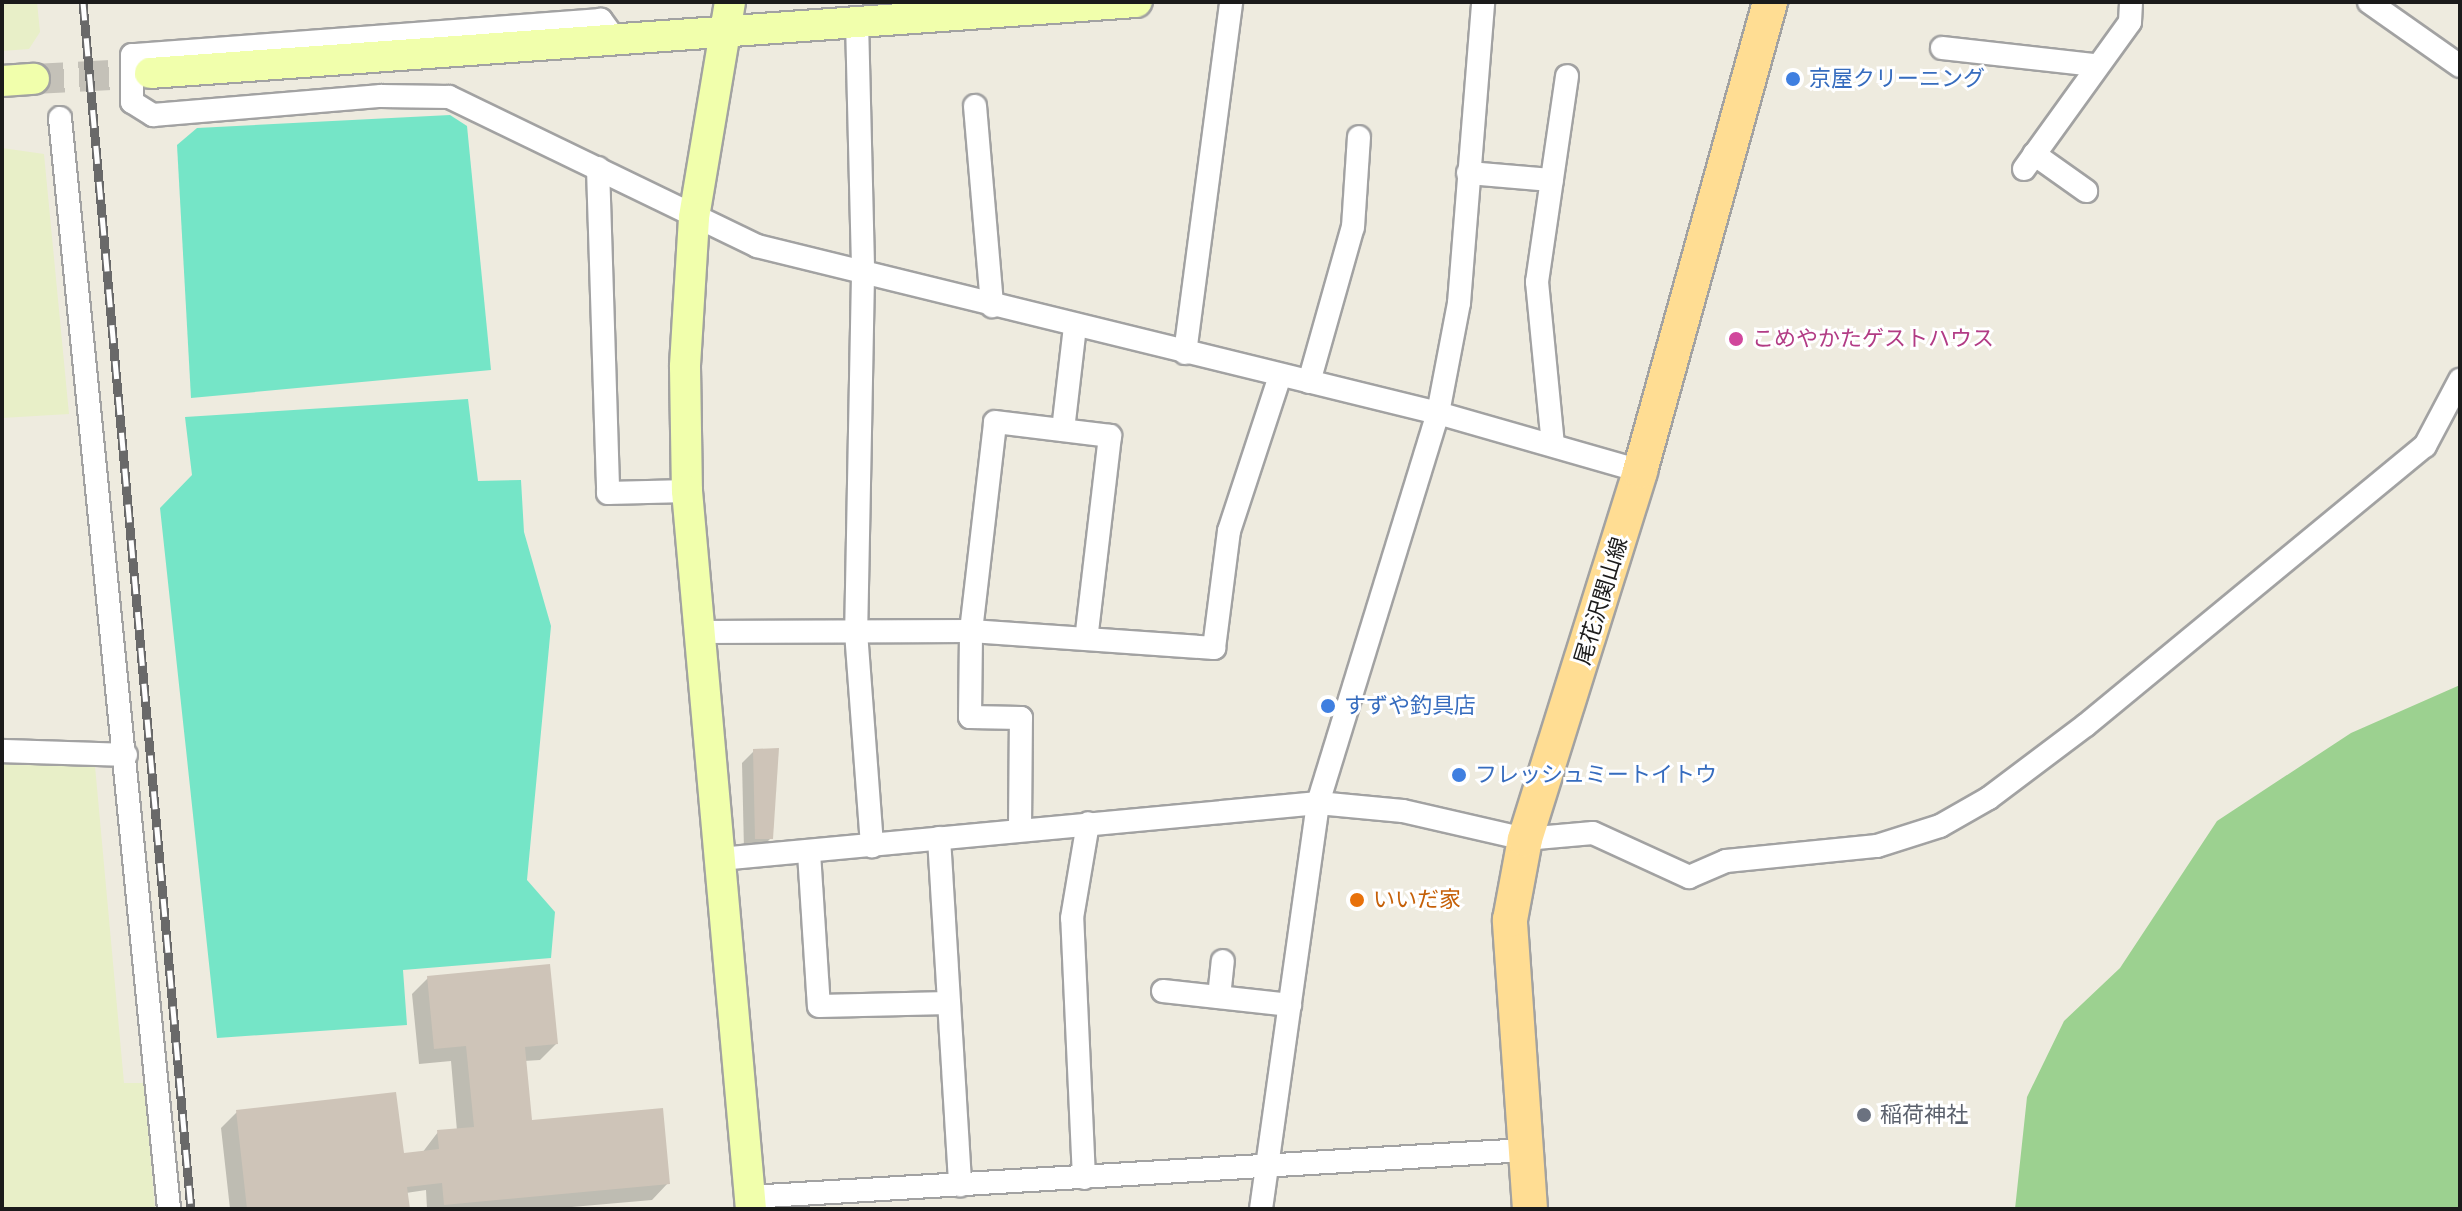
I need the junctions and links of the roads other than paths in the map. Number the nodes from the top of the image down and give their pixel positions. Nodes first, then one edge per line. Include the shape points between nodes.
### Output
1 (730, 2) edge
2 (1136, 2) edge
3 (1231, 2) edge
4 (1483, 2) edge
5 (1770, 2) edge
6 (2131, 2) edge
7 (2369, 2) edge
8 (971, 8) edge
9 (857, 21) junction
10 (727, 32) junction
11 (612, 35) junction
12 (1942, 48) dead end
13 (2093, 65) junction
14 (2460, 66) edge
15 (150, 73) tunnel mouth
16 (1567, 76) dead end
17 (34, 79) tunnel mouth
18 (2, 81) edge
19 (975, 106) dead end
20 (60, 118) dead end
21 (1359, 137) dead end
22 (598, 168) junction
23 (1468, 173) junction
24 (1552, 180) junction
25 (2086, 191) dead end
26 (694, 218) junction
27 (863, 275) junction
28 (992, 306) junction
29 (1075, 326) junction
30 (1185, 353) junction
31 (1280, 376) junction
32 (2460, 380) edge
33 (1309, 382) junction
34 (1438, 413) junction
35 (1063, 430) junction
36 (1553, 445) junction
37 (1640, 471) junction
38 (687, 491) junction
39 (971, 631) junction
40 (698, 632) junction
41 (856, 632) junction
42 (1086, 639) junction
43 (2, 751) edge
44 (126, 755) junction
45 (1318, 803) junction
46 (1088, 823) junction
47 (1020, 828) junction
48 (939, 838) junction
49 (1525, 839) junction
50 (872, 846) junction
51 (809, 853) junction
52 (720, 859) junction
53 (1223, 961) dead end
54 (1163, 991) dead end
55 (1219, 997) junction
56 (949, 1003) junction
57 (1290, 1005) junction
58 (1524, 1150) junction
59 (1267, 1167) junction
60 (1084, 1178) junction
61 (960, 1185) junction
62 (750, 1203) edge
63 (169, 1209) edge
64 (1261, 1209) edge
65 (1530, 1209) edge

1 - 10 street
2 - 8 street
3 - 30 street
4 - 23 street
5 - 37 main road, 尾花沢関山線
6 - 13 street via 2130,22
7 - 14 street
8 - 9 street
9 - 10 street
9 - 27 street
10 - 11 street
10 - 26 street
11 - 15 street
11 - 22 street via 601,20 132,55 132,102 153,115 449,97
12 - 13 street
13 - 25 street via 2029,161
16 - 24 street
17 - 18 street
19 - 28 street
20 - 44 street
21 - 33 street via 1353,227
22 - 26 street
22 - 38 street via 608,493
23 - 24 street
23 - 34 street via 1459,303
24 - 36 street via 1537,282
26 - 27 street via 757,246
26 - 38 street
27 - 28 street
27 - 41 street
28 - 29 street
29 - 30 street
29 - 35 street
30 - 31 street
31 - 33 street
31 - 42 street via 1229,531 1214,648
32 - 49 street via 2425,446 2086,725 1940,826 1877,846 1726,861 1689,877 1593,833
33 - 34 street
34 - 36 street
34 - 45 street
35 - 39 street via 995,422
35 - 42 street via 1110,436
36 - 37 street
37 - 49 main road, 尾花沢関山線
38 - 40 street
39 - 41 street
39 - 42 street
39 - 47 street via 970,717 1021,718
40 - 41 street
40 - 52 street
41 - 50 street
43 - 44 street
44 - 63 street
45 - 46 street
45 - 49 street via 1403,811
45 - 57 street
46 - 47 street
46 - 60 street via 1072,918
47 - 48 street
48 - 50 street
48 - 56 street
49 - 58 main road, 尾花沢関山線 via 1510,920
50 - 51 street
51 - 52 street
51 - 56 street via 819,1006
52 - 62 street
53 - 55 street
54 - 55 street
55 - 57 street
56 - 61 street
57 - 59 street
58 - 59 street
58 - 65 main road, 尾花沢関山線
59 - 60 street
59 - 64 street
60 - 61 street
61 - 62 street

